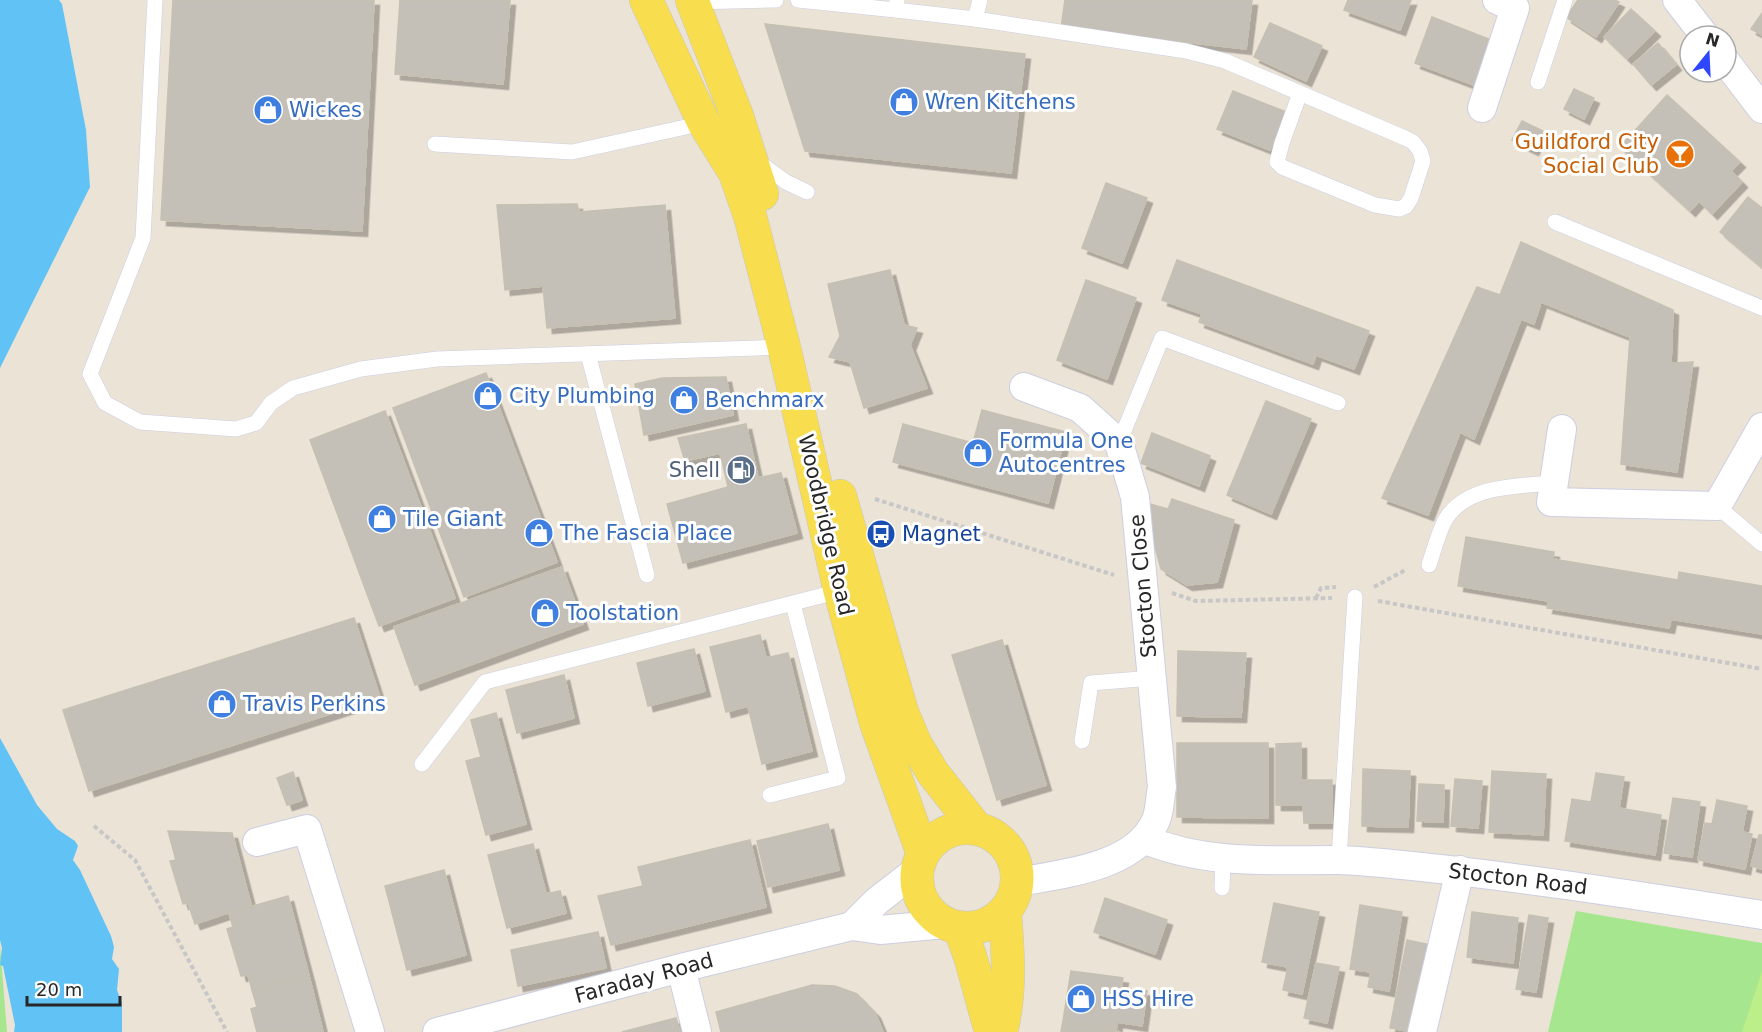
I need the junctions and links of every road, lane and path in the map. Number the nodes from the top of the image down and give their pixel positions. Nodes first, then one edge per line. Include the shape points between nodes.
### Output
1 (155, 0) edge
2 (646, 0) edge
3 (776, 0) edge
4 (798, 0) edge
5 (980, 0) edge
6 (1497, 0) edge
7 (1564, 0) edge
8 (1677, 0) edge
9 (693, 1) edge
10 (897, 5) edge
11 (975, 19) junction
12 (1696, 24) edge
13 (1738, 78) edge
14 (1538, 82) dead end
15 (1300, 93) junction
16 (1482, 108) dead end
17 (1762, 110) edge
18 (704, 123) junction
19 (435, 144) dead end
20 (750, 155) junction
21 (807, 192) dead end
22 (1555, 222) dead end
23 (1762, 308) edge
24 (784, 347) junction
25 (588, 354) junction
26 (1024, 387) dead end
27 (1338, 403) dead end
28 (1762, 427) edge
29 (1562, 429) dead end
30 (1119, 443) junction
31 (1554, 483) junction
32 (837, 488) junction
33 (1717, 506) junction
34 (1762, 544) edge
35 (1429, 565) joint
36 (647, 575) dead end
37 (1143, 584) junction
38 (840, 591) junction
39 (1355, 597) junction
40 (793, 604) junction
41 (1762, 669) edge
42 (1152, 678) junction
43 (1082, 741) dead end
44 (422, 764) dead end
45 (770, 795) dead end
46 (94, 826) dead end
47 (977, 829) junction
48 (1143, 839) junction
49 (257, 842) dead end
50 (1230, 859) junction
51 (1339, 860) junction
52 (920, 862) junction
53 (1460, 870) junction
54 (1018, 882) junction
55 (1222, 888) dead end
56 (1005, 913) junction
57 (1762, 915) edge
58 (852, 926) junction
59 (953, 927) junction
60 (681, 968) junction
61 (227, 1032) edge
62 (370, 1032) edge
63 (437, 1032) edge
64 (697, 1032) edge
65 (991, 1032) edge
66 (1001, 1032) edge
67 (1422, 1032) edge

1 - 25 lane via 144,238 90,374 105,403 140,422 236,429 256,423 271,403 293,388 361,369 437,359
2 - 18 main road, Woodbridge Road
3 - 9 lane
4 - 10 lane
5 - 11 lane
6 - 16 street via 1515,8
7 - 14 lane
8 - 12 street
9 - 20 main road, Woodbridge Road
10 - 11 lane
11 - 15 lane via 1186,51 1225,61
13 - 17 street
15 - 15 lane via 1413,142 1423,161 1406,206 1399,209 1375,205 1282,167 1278,162 1282,143
18 - 19 lane via 572,152
18 - 24 main road, Woodbridge Road via 735,173
20 - 21 lane via 786,182
20 - 32 main road, Woodbridge Road
22 - 23 lane
24 - 25 lane
24 - 38 main road, Woodbridge Road
25 - 36 lane
26 - 30 street via 1080,408
27 - 30 lane via 1162,338
28 - 33 street
29 - 31 street
30 - 37 street, Stocton Close via 1135,497
31 - 33 street via 1551,502
31 - 35 lane via 1493,489 1467,499 1447,517
32 - 37 path
32 - 47 main road, Woodbridge Road via 902,712 933,773
33 - 34 lane
35 - 39 path via 1420,562
37 - 39 path via 1196,601
37 - 42 street, Stocton Close
38 - 40 lane
38 - 52 main road, Woodbridge Road
39 - 41 path
39 - 51 lane
40 - 44 lane via 485,682
40 - 45 lane via 838,778
42 - 43 lane via 1091,683
42 - 48 street, Stocton Close via 1162,788 1157,819
46 - 61 path via 135,860
47 - 52 main road via 946,832 933,842
47 - 54 main road, Woodbridge Road via 1003,842 1017,868
48 - 50 street via 1163,847
48 - 54 street, Stocton Close via 1108,863
49 - 62 street via 307,829
50 - 51 street, Stocton Road
50 - 55 lane
51 - 53 street, Stocton Road
52 - 58 street
52 - 59 main road, Woodbridge Road via 917,887 925,903 934,916
53 - 57 street, Stocton Road
53 - 67 street
54 - 56 main road
56 - 59 main road via 976,928
56 - 66 main road via 1008,956
58 - 59 street, Faraday Road via 880,930
58 - 60 street, Faraday Road
59 - 65 main road, Woodbridge Road via 970,956
60 - 63 street, Faraday Road
60 - 64 street

